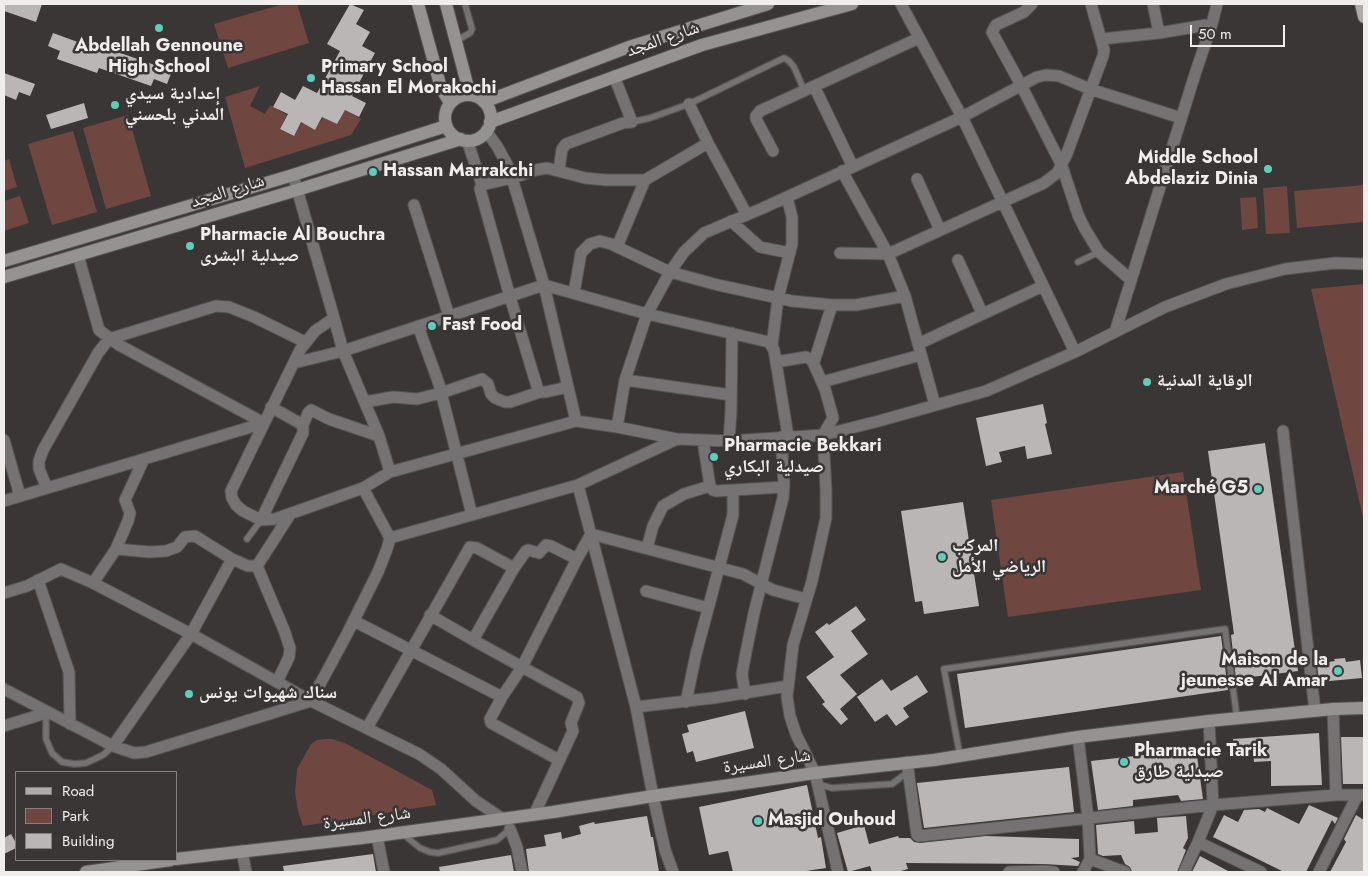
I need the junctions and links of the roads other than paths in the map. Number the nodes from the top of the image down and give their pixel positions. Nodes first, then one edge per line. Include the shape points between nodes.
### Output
1 (418, 4) edge
2 (446, 4) edge
3 (465, 4) edge
4 (768, 4) edge
5 (852, 4) edge
6 (901, 4) edge
7 (1032, 4) edge
8 (1091, 4) edge
9 (1153, 4) edge
10 (1217, 4) edge
11 (1361, 4) edge
12 (740, 8) edge
13 (1364, 17) edge
14 (1212, 24) junction
15 (1159, 33) junction
16 (919, 38) junction
17 (1101, 38) junction
18 (456, 41) junction
19 (614, 76) junction
20 (1021, 85) junction
21 (809, 88) junction
22 (1090, 89) junction
23 (470, 95) junction
24 (484, 102) junction
25 (450, 104) junction
26 (689, 104) junction
27 (962, 117) junction
28 (1181, 118) junction
29 (632, 122) junction
30 (446, 126) junction
31 (488, 127) junction
32 (464, 140) junction
33 (708, 143) junction
34 (773, 151) dead end
35 (1062, 166) junction
36 (848, 169) junction
37 (559, 170) junction
38 (293, 175) junction
39 (512, 178) junction
40 (917, 179) dead end
41 (645, 180) junction
42 (482, 185) junction
43 (297, 190) junction
44 (787, 197) junction
45 (1003, 200) junction
46 (414, 205) dead end
47 (747, 214) junction
48 (731, 221) junction
49 (940, 230) junction
50 (618, 247) junction
51 (1099, 252) junction
52 (790, 253) junction
53 (840, 253) dead end
54 (888, 254) junction
55 (78, 255) junction
56 (958, 260) dead end
57 (4, 262) edge
58 (1078, 262) dead end
59 (1364, 264) edge
60 (670, 272) junction
61 (4, 277) edge
62 (1131, 280) junction
63 (544, 285) junction
64 (1044, 286) junction
65 (574, 293) junction
66 (510, 296) junction
67 (905, 296) junction
68 (778, 298) junction
69 (832, 305) junction
70 (982, 313) junction
71 (647, 314) junction
72 (449, 316) junction
73 (334, 318) junction
74 (418, 326) junction
75 (1115, 332) junction
76 (732, 333) junction
77 (109, 339) junction
78 (305, 342) junction
79 (772, 346) junction
80 (920, 349) junction
81 (343, 351) junction
82 (1075, 352) junction
83 (776, 362) junction
84 (814, 362) junction
85 (294, 363) junction
86 (625, 380) junction
87 (822, 382) junction
88 (568, 387) junction
89 (540, 392) junction
90 (442, 393) junction
91 (731, 395) junction
92 (365, 402) junction
93 (935, 405) junction
94 (271, 407) junction
95 (576, 421) junction
96 (264, 423) junction
97 (303, 425) junction
98 (617, 427) junction
99 (1283, 431) dead end
100 (823, 435) junction
101 (379, 436) junction
102 (784, 437) junction
103 (4, 440) edge
104 (677, 440) junction
105 (703, 441) junction
106 (729, 441) junction
107 (457, 454) junction
108 (144, 459) junction
109 (390, 472) junction
110 (578, 485) junction
111 (710, 486) junction
112 (784, 487) junction
113 (47, 488) junction
114 (364, 488) junction
115 (733, 490) junction
116 (20, 496) junction
117 (4, 501) edge
118 (291, 513) junction
119 (472, 515) junction
120 (261, 520) junction
121 (591, 534) junction
122 (390, 538) junction
123 (247, 539) dead end
124 (647, 548) junction
125 (116, 549) junction
126 (577, 558) junction
127 (232, 559) junction
128 (257, 566) junction
129 (719, 567) junction
130 (514, 568) junction
131 (38, 580) junction
132 (93, 583) junction
133 (762, 584) junction
134 (646, 591) dead end
135 (4, 593) edge
136 (806, 599) junction
137 (708, 608) junction
138 (430, 615) junction
139 (354, 621) junction
140 (191, 634) junction
141 (473, 640) junction
142 (411, 650) junction
143 (522, 667) junction
144 (277, 682) junction
145 (788, 686) junction
146 (4, 689) edge
147 (745, 694) junction
148 (502, 697) junction
149 (311, 701) junction
150 (686, 702) junction
151 (636, 707) junction
152 (1364, 708) edge
153 (1333, 709) junction
154 (1315, 711) junction
155 (46, 712) junction
156 (1237, 718) junction
157 (1209, 721) junction
158 (70, 724) junction
159 (4, 726) edge
160 (367, 728) junction
161 (1078, 737) junction
162 (113, 746) junction
163 (960, 756) junction
164 (559, 760) junction
165 (908, 767) junction
166 (816, 779) junction
167 (1336, 795) junction
168 (652, 796) junction
169 (1361, 796) edge
170 (1213, 805) junction
171 (534, 815) junction
172 (517, 817) junction
173 (503, 818) junction
174 (1088, 818) junction
175 (510, 830) junction
176 (401, 832) junction
177 (377, 836) junction
178 (1198, 842) junction
179 (242, 851) junction
180 (178, 859) edge
181 (1090, 859) junction
182 (165, 861) edge
183 (100, 871) edge
184 (86, 872) edge
185 (246, 872) edge
186 (384, 872) edge
187 (522, 872) edge
188 (673, 872) edge
189 (838, 872) edge
190 (1009, 872) edge
191 (1054, 872) edge
192 (1083, 872) edge
193 (1125, 872) edge
194 (1184, 872) edge
195 (1261, 872) edge
196 (1319, 872) edge

1 - 25 main road via 441,88
2 - 18 main road
3 - 18 lane via 472,29
4 - 12 main road, شارع المجد
5 - 19 main road, شارع المجد via 702,45
6 - 16 street
7 - 20 street via 1024,12 996,25 992,32
8 - 17 street
9 - 15 street
10 - 14 street
11 - 13 main road
12 - 24 main road, شارع المجد
14 - 15 street
14 - 28 street
15 - 17 street
16 - 21 street
16 - 27 street
17 - 22 street via 1103,56
18 - 23 main road
19 - 29 street
19 - 31 main road, شارع المجد
20 - 22 street via 1037,77 1053,75
20 - 27 street
20 - 35 street
21 - 26 lane via 784,58
21 - 34 street via 757,114 756,119
21 - 36 street
22 - 28 street
22 - 35 street
23 - 24 main road
23 - 25 main road via 459,97
24 - 31 main road via 490,115
25 - 30 main road via 446,110
26 - 29 lane
26 - 33 street
27 - 36 street
27 - 45 street
28 - 62 street
29 - 37 street via 566,144 562,149
30 - 32 main road
30 - 38 main road, شارع المجد
31 - 32 main road via 481,136
31 - 39 street
32 - 42 street
32 - 43 main road, شارع المجد
33 - 41 street
33 - 47 street
35 - 45 street via 1044,183
35 - 51 street via 1078,216
36 - 44 street
36 - 54 street
37 - 39 street via 547,168
37 - 41 street via 585,178
38 - 43 street
38 - 57 main road, شارع المجد
39 - 42 street
39 - 63 street
40 - 49 street
41 - 50 street
42 - 66 street via 480,194
43 - 55 main road, شارع المجد
43 - 73 street
44 - 47 street
44 - 52 street via 793,231
45 - 49 street
45 - 64 street
46 - 72 street
47 - 48 street
48 - 52 street via 760,247
48 - 60 street via 704,233 684,252
49 - 54 street
50 - 60 street
50 - 65 street via 600,241 586,247 581,253
51 - 58 lane
51 - 62 street
52 - 68 street
53 - 54 street
54 - 67 street
55 - 61 main road, شارع المجد
55 - 77 street via 96,322
56 - 70 street
59 - 75 street via 1335,263 1253,276 1199,293
60 - 68 street
60 - 71 street
62 - 75 street
63 - 65 street
63 - 66 street
63 - 88 street
64 - 70 street
64 - 82 street
65 - 71 street
66 - 72 street
66 - 89 street
67 - 69 street via 870,303
67 - 80 street
68 - 69 street
68 - 79 street
69 - 84 street
70 - 80 street
71 - 76 street
71 - 86 street
72 - 74 street
73 - 78 street
73 - 81 street
74 - 81 street
74 - 90 street
75 - 82 street
76 - 79 street via 765,340
76 - 91 street
77 - 78 street via 216,306 254,317
77 - 96 street
77 - 113 street via 41,456 39,468
78 - 85 street
79 - 83 street
80 - 87 street
80 - 93 street
81 - 85 street
81 - 92 street
82 - 93 street via 986,391
83 - 84 street via 806,357
83 - 102 street
84 - 87 street
85 - 94 street
86 - 91 street
86 - 98 street
87 - 100 street via 833,418
88 - 89 street
88 - 95 street
89 - 90 street via 505,402 495,398 482,379
90 - 92 street
90 - 107 street
91 - 106 street
92 - 101 street
93 - 100 street
94 - 96 street
94 - 97 street
95 - 98 street
95 - 107 street
96 - 108 street
96 - 120 street via 231,491 242,511
97 - 101 street via 311,410
97 - 120 street via 303,433
98 - 104 street
99 - 154 street
100 - 102 street
100 - 136 street via 826,518
101 - 109 street
102 - 106 street
102 - 112 street
103 - 116 street
104 - 105 street
104 - 110 street
105 - 106 street
105 - 111 street
107 - 109 street
107 - 119 street
108 - 113 street
108 - 125 street via 125,500 130,513
109 - 114 street
110 - 119 street
110 - 121 street
111 - 115 street via 716,491
111 - 124 street via 684,494 663,506
112 - 115 street
112 - 133 street via 780,516
113 - 116 street
114 - 118 street
114 - 122 street
115 - 129 street via 734,515
116 - 117 street
118 - 120 street
118 - 128 street
119 - 122 street
120 - 123 lane
121 - 124 street
121 - 126 street
121 - 151 street
122 - 139 street via 378,572
124 - 129 street
125 - 127 street via 166,551 177,547 186,537 195,536
125 - 132 street
126 - 130 street via 546,545 539,553 526,551
126 - 143 street
127 - 128 street
127 - 140 street
128 - 144 street via 290,648
129 - 133 street
129 - 137 street
130 - 138 street via 478,548 470,547
130 - 141 street
131 - 132 street via 61,569
131 - 135 street
131 - 158 street via 69,672
132 - 140 street
133 - 136 street
133 - 147 street via 742,674
134 - 137 street
136 - 145 street
137 - 150 street
138 - 141 street
138 - 142 street
139 - 142 street
139 - 149 street
140 - 144 street
140 - 162 street
141 - 143 street
142 - 148 street
142 - 160 street
143 - 148 street
143 - 164 street via 577,697 579,703 571,723 573,731
144 - 149 street
145 - 147 street
145 - 166 street via 790,716
146 - 155 street
147 - 150 street
148 - 164 street via 491,723
149 - 160 street
149 - 162 street via 146,752 134,753
150 - 151 street
151 - 168 street
152 - 153 main road, شارع المسيرة
153 - 154 main road, شارع المسيرة
153 - 167 street
154 - 156 main road, شارع المسيرة
155 - 158 street
155 - 159 street
155 - 162 lane via 46,739 62,762 86,763
156 - 157 main road, شارع المسيرة
156 - 163 lane via 1226,629 944,669
157 - 161 main road, شارع المسيرة
157 - 170 street
158 - 162 street
160 - 173 street via 419,754 476,802
161 - 163 main road, شارع المسيرة
161 - 174 street
163 - 165 main road, شارع المسيرة
164 - 171 street
165 - 166 main road, شارع المسيرة
165 - 166 lane via 892,784 832,788
165 - 174 street via 919,836
166 - 168 main road, شارع المسيرة
166 - 189 street
167 - 169 street
167 - 170 street
168 - 171 main road, شارع المسيرة
168 - 188 street
169 - 196 street
170 - 174 street
170 - 178 street
171 - 172 main road, شارع المسيرة
172 - 173 main road, شارع المسيرة
172 - 175 lane
173 - 176 main road, شارع المسيرة
174 - 181 street
175 - 176 lane via 497,840 438,853 420,848
175 - 187 street
176 - 177 main road, شارع المسيرة
177 - 179 main road, شارع المسيرة
177 - 186 street
178 - 194 street
178 - 195 street
179 - 180 main road, شارع المسيرة
179 - 185 street
181 - 192 street
181 - 193 street
182 - 183 main road
183 - 184 main road
190 - 191 street

